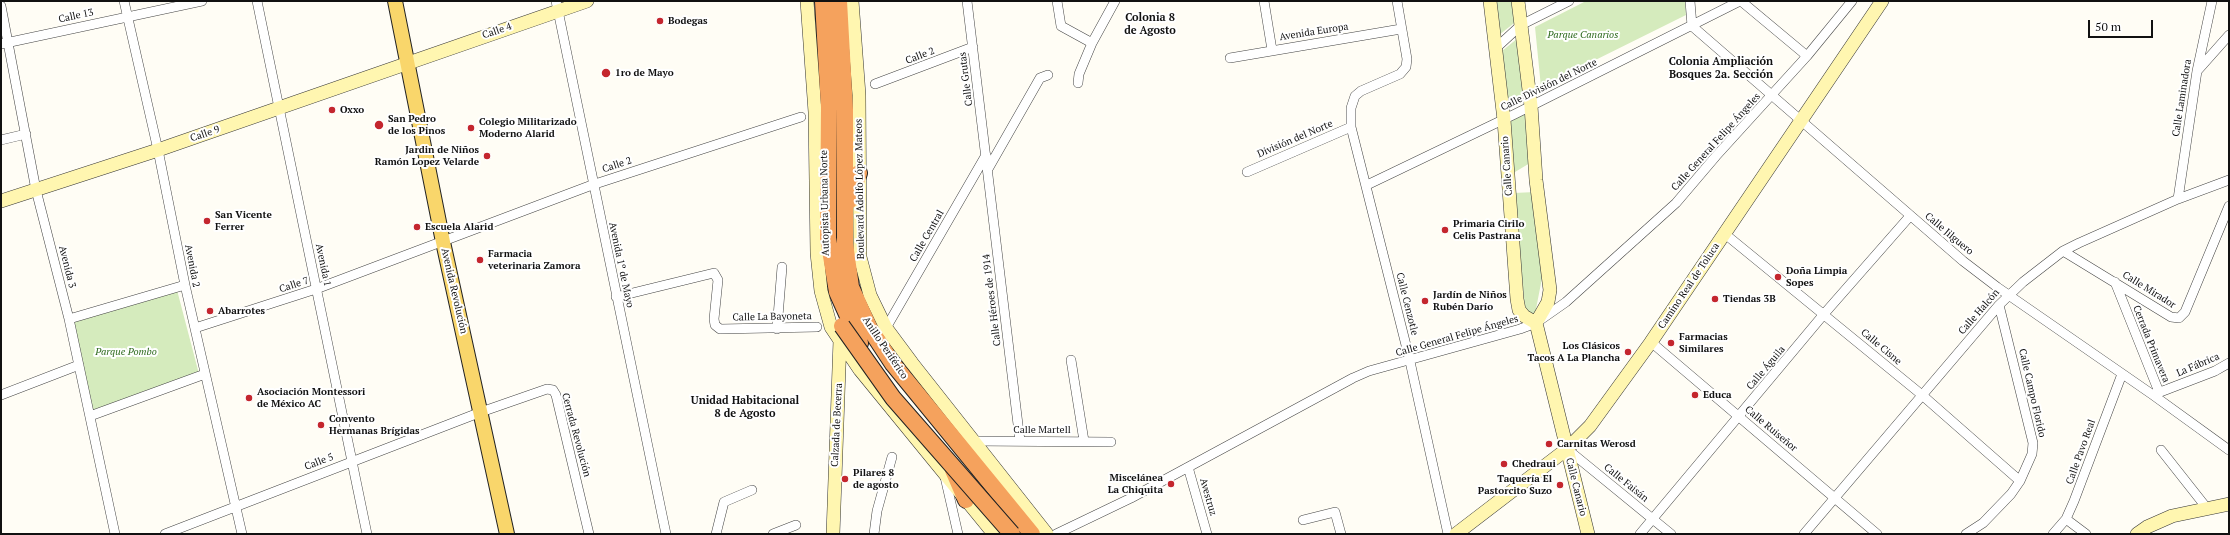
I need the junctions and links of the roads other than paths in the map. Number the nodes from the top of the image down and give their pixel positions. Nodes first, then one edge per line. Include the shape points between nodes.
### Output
1 (124, 1) edge
2 (202, 1) edge
3 (257, 1) edge
4 (395, 1) edge
5 (587, 1) edge
6 (808, 1) edge
7 (816, 1) edge
8 (823, 1) edge
9 (833, 1) edge
10 (839, 1) edge
11 (852, 1) edge
12 (967, 1) edge
13 (1058, 1) edge
14 (1115, 1) edge
15 (1264, 1) edge
16 (1397, 1) edge
17 (1490, 1) edge
18 (1518, 1) edge
19 (1569, 1) edge
20 (1690, 1) edge
21 (1740, 1) edge
22 (1852, 1) edge
23 (1882, 1) edge
24 (2212, 1) edge
25 (1, 6) edge
26 (557, 6) edge
27 (128, 17) junction
28 (1521, 25) junction
29 (1692, 26) junction
30 (1401, 29) junction
31 (2229, 35) edge
32 (5, 43) edge
33 (1092, 43) junction
34 (973, 47) junction
35 (1496, 48) junction
36 (1272, 50) junction
37 (1807, 56) junction
38 (1230, 58) dead end
39 (408, 62) junction
40 (2197, 71) junction
41 (1048, 75) dead end
42 (1078, 83) dead end
43 (875, 84) dead end
44 (1772, 97) junction
45 (1531, 106) junction
46 (279, 108) junction
47 (801, 117) dead end
48 (1504, 120) junction
49 (1800, 120) junction
50 (1351, 127) junction
51 (26, 134) junction
52 (1, 140) edge
53 (158, 150) junction
54 (986, 155) junction
55 (988, 169) junction
56 (1247, 172) dead end
57 (859, 173) junction
58 (2229, 180) edge
59 (592, 185) junction
60 (1367, 185) junction
61 (36, 190) junction
62 (2178, 199) junction
63 (1, 201) edge
64 (2229, 206) edge
65 (845, 212) junction
66 (1910, 216) junction
67 (1725, 234) junction
68 (443, 242) junction
69 (2064, 251) junction
70 (782, 267) dead end
71 (2115, 282) junction
72 (185, 285) junction
73 (316, 289) junction
74 (2009, 295) junction
75 (616, 298) junction
76 (1999, 304) junction
77 (1824, 314) junction
78 (69, 319) junction
79 (1536, 323) junction
80 (817, 327) dead end
81 (195, 328) junction
82 (886, 328) junction
83 (777, 329) junction
84 (840, 340) junction
85 (1651, 342) junction
86 (1071, 360) dead end
87 (1410, 361) junction
88 (2229, 363) edge
89 (79, 365) junction
90 (205, 374) junction
91 (2122, 374) junction
92 (2156, 394) junction
93 (1, 395) edge
94 (1922, 395) junction
95 (481, 412) junction
96 (90, 416) junction
97 (1740, 417) junction
98 (974, 441) junction
99 (1020, 441) junction
100 (1084, 442) junction
101 (1111, 442) dead end
102 (1567, 450) junction
103 (2161, 450) dead end
104 (2229, 450) edge
105 (892, 457) dead end
106 (352, 462) junction
107 (1188, 467) junction
108 (949, 472) junction
109 (2020, 481) junction
110 (752, 490) dead end
111 (1835, 498) junction
112 (966, 500) joint
113 (2229, 504) edge
114 (235, 506) junction
115 (2206, 507) junction
116 (1653, 518) junction
117 (2066, 519) junction
118 (1303, 520) dead end
119 (796, 524) dead end
120 (115, 534) edge
121 (165, 534) edge
122 (242, 534) edge
123 (367, 534) edge
124 (507, 534) edge
125 (589, 534) edge
126 (666, 534) edge
127 (716, 534) edge
128 (773, 534) edge
129 (833, 534) edge
130 (874, 534) edge
131 (958, 534) edge
132 (994, 534) edge
133 (1006, 534) edge
134 (1012, 534) edge
135 (1021, 534) edge
136 (1032, 534) edge
137 (1047, 534) edge
138 (1056, 534) edge
139 (1207, 534) edge
140 (1341, 534) edge
141 (1448, 534) edge
142 (1456, 534) edge
143 (1588, 534) edge
144 (1640, 534) edge
145 (1671, 534) edge
146 (1804, 534) edge
147 (1877, 534) edge
148 (1966, 534) edge
149 (2052, 534) edge
150 (2086, 534) edge
151 (2137, 534) edge

1 - 27 street, Avenida 2
2 - 27 street, Calle 13
3 - 46 street, Avenida 1
4 - 39 main road, Avenida Revolución
5 - 26 main road, Calle 4
6 - 84 main road via 815,112 817,253 821,291 831,327
7 - 134 highway, Autopista Urbana Norte, bridge via 824,113 824,227 828,287 842,326 893,398
8 - 108 highway, Anillo Periférico via 829,107 828,238 837,292 856,337
9 - 135 highway, Autopista Urbana Norte via 837,82 835,195 845,290 860,326 907,394
10 - 65 highway, Anillo Periférico via 845,110
11 - 57 main road, Boulevard Adolfo López Mateos via 859,95
12 - 34 street, Calle Grutas
13 - 33 street via 1061,26
14 - 33 street
15 - 36 street
16 - 30 street
17 - 35 main road, Calle Canario
18 - 28 main road
19 - 28 street
20 - 29 street
21 - 29 street, Calle División del Norte
21 - 37 street
22 - 37 street, Calle General Felipe Ángeles
23 - 49 main road, Camino Real de Toluca
24 - 40 street, Calle Laminadora
25 - 32 street, Avenida 3
26 - 39 main road, Calle 4
26 - 59 street, Avenida 1º de Mayo
27 - 32 street, Calle 13
27 - 53 street, Avenida 2
28 - 35 street
28 - 45 main road
29 - 44 street, Calle Jilguero
29 - 45 street, Calle División del Norte
30 - 36 street, Avenida Europa
30 - 50 street, Calle Cenzotle via 1407,59 1406,67 1400,74 1355,96 1351,108
31 - 40 street
32 - 51 street, Avenida 3
33 - 42 street via 1079,74
34 - 43 street, Calle 2
34 - 54 street, Calle Grutas
35 - 48 main road, Calle Canario
36 - 38 street, Avenida Europa
37 - 44 street, Calle General Felipe Ángeles
39 - 46 main road, Calle 9
39 - 68 main road, Avenida Revolución
40 - 62 street, Calle Laminadora
41 - 55 street via 1040,78
44 - 49 street, Calle Jilguero
44 - 79 street, Calle General Felipe Ángeles via 1676,203 1566,302
45 - 48 street, Calle División del Norte
45 - 79 main road via 1536,174 1550,290 1548,302
46 - 53 main road, Calle 9
46 - 73 street, Avenida 1
47 - 59 street, Calle 2
48 - 60 street, Calle División del Norte
48 - 79 main road, Calle Canario via 1517,299 1519,310
49 - 66 street, Calle Jilguero
49 - 67 main road, Camino Real de Toluca
50 - 56 street, División del Norte
50 - 60 street, Calle Cenzotle
51 - 52 street
51 - 61 street, Avenida 3
53 - 61 main road, Calle 9
53 - 72 street, Avenida 2
54 - 55 street, Calle Héroes de 1914
54 - 82 street, Calle Central
55 - 99 street, Calle Héroes de 1914
57 - 65 highway
57 - 82 main road, Boulevard Adolfo López Mateos via 860,257 870,295
58 - 62 street, Calle Halcón
59 - 68 street, Calle 2
59 - 75 street, Avenida 1º de Mayo
60 - 87 street, Calle Cenzotle
61 - 63 main road, Calle 9
61 - 78 street, Avenida 3
62 - 69 street, Calle Halcón
64 - 71 street, Calle Mirador via 2183,316 2176,319
65 - 136 highway, Anillo Periférico via 847,265 851,287 870,329 893,364
66 - 74 street, Calle Jilguero via 1963,261
66 - 77 street, Calle Águila
67 - 77 street, Calle Cisne
67 - 85 main road, Camino Real de Toluca
68 - 73 street, Calle 7
68 - 95 main road, Avenida Revolución
69 - 71 street, Calle Mirador
69 - 74 street, Calle Halcón
70 - 83 street
71 - 92 street, Cerrada Primavera
72 - 78 street
72 - 81 street, Avenida 2
73 - 81 street, Calle 7
73 - 106 street, Avenida 1
74 - 76 street, Calle Halcón
74 - 91 street, Calle Jilguero
75 - 83 street, Calle La Bayoneta via 714,273 718,280 715,326 720,329
75 - 126 street, Avenida 1º de Mayo
76 - 94 street, Calle Halcón
76 - 109 street, Calle Campo Florido via 2033,443 2032,454
77 - 94 street, Calle Cisne
77 - 97 street, Calle Águila
78 - 89 street, Avenida 3
79 - 87 street, Calle General Felipe Ángeles via 1520,330
79 - 102 main road, Calle Canario
80 - 83 street, Calle La Bayoneta
81 - 90 street, Avenida 2
82 - 98 main road, Boulevard Adolfo López Mateos
84 - 108 main road via 860,370
84 - 129 main road, Calzada de Becerra
85 - 97 street, Calle Ruiseñor
85 - 102 main road, Camino Real de Toluca via 1590,426
86 - 100 street
87 - 107 street, Calle General Felipe Ángeles via 1369,372 1335,386
87 - 141 street, Calle Cenzotle
88 - 92 street, La Fábrica
89 - 93 street
89 - 96 street, Avenida 3
90 - 96 street
90 - 114 street, Avenida 2
91 - 92 street, Calle Jilguero
91 - 117 street, Calle Pavo Real
92 - 104 street, Calle Jilguero
94 - 109 street, Calle Cisne
94 - 111 street, Calle Halcón
95 - 106 street, Calle 5
95 - 124 main road, Avenida Revolución
95 - 125 street, Cerrada Revolución via 547,389 553,390
96 - 120 street, Avenida 3
97 - 111 street, Calle Ruiseñor
97 - 116 street, Calle Águila
98 - 99 street, Calle Martell
98 - 137 main road, Boulevard Adolfo López Mateos
99 - 100 street, Calle Martell
100 - 101 street, Calle Martell
102 - 116 street, Calle Faisán
102 - 142 main road, Camino Real de Toluca
102 - 143 main road, Calle Canario
103 - 115 street
105 - 130 street via 876,511
106 - 114 street, Calle 5
106 - 123 street, Avenida 1
107 - 138 street, Calle General Felipe Ángeles
107 - 139 street, Avestruz
108 - 112 highway
108 - 131 street
108 - 133 highway, Anillo Periférico
109 - 148 street, Calle Campo Florido via 1983,523
110 - 127 street via 724,502
111 - 146 street, Calle Halcón
111 - 147 street, Calle Ruiseñor
112 - 132 main road
113 - 115 main road
114 - 121 street, Calle 5
114 - 122 street, Avenida 2
115 - 151 main road via 2172,516
116 - 144 street, Calle Águila
116 - 145 street, Calle Faisán
117 - 149 street, Calle Pavo Real
117 - 150 street
118 - 140 street via 1335,512
119 - 128 street

